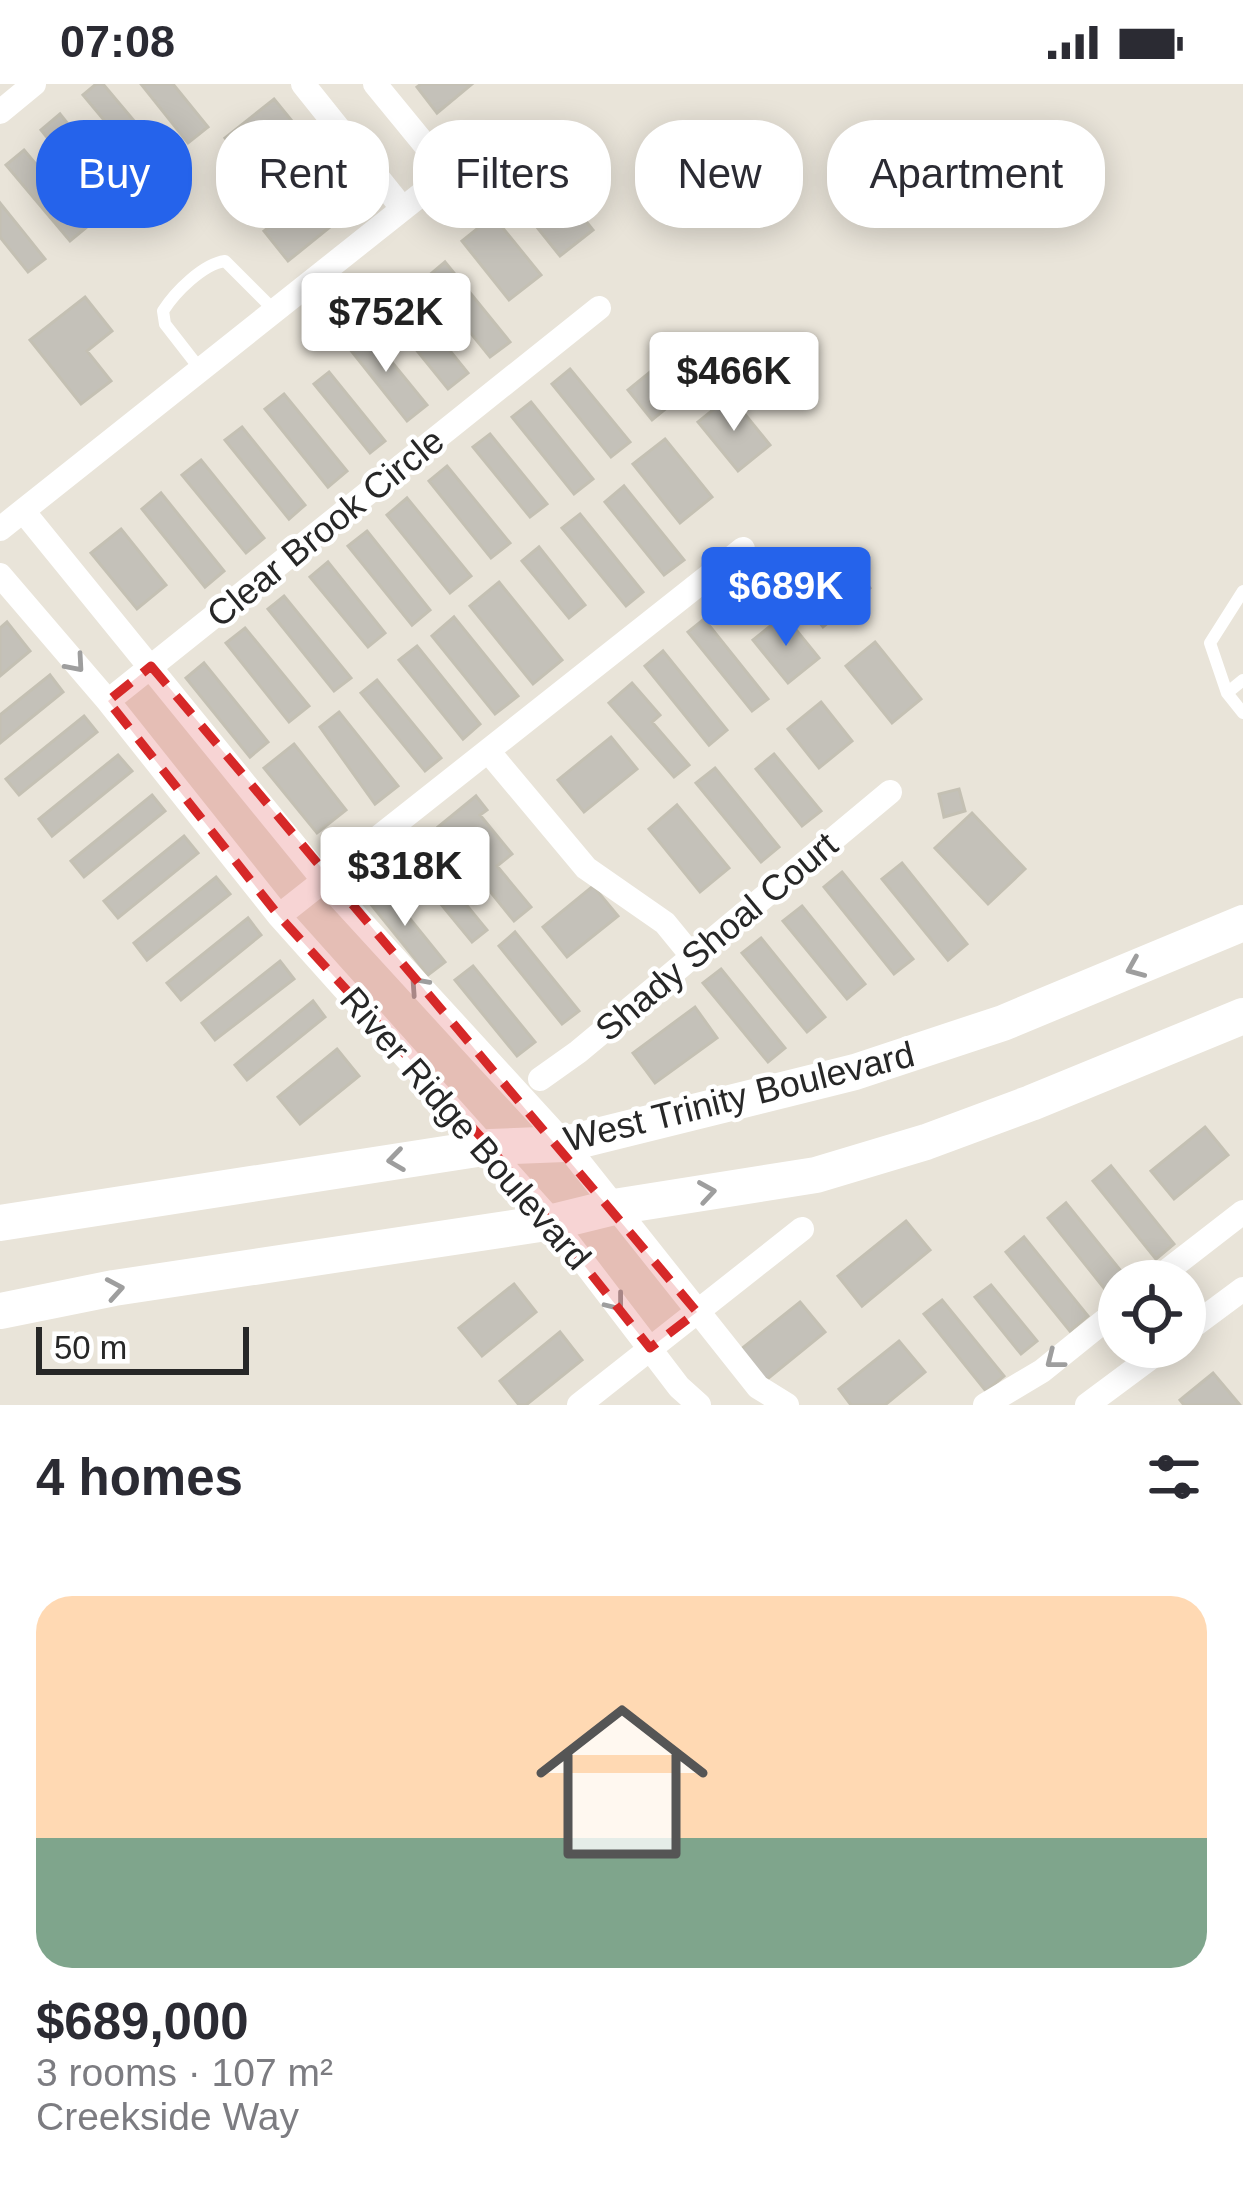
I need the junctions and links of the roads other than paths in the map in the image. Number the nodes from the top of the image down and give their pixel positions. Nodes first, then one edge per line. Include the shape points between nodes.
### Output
1 (34, 84) edge
2 (303, 84) edge
3 (375, 84) edge
4 (0, 112) edge
5 (403, 209) junction
6 (599, 308) dead end
7 (274, 310) junction
8 (200, 369) junction
9 (23, 511) junction
10 (0, 530) edge
11 (743, 549) dead end
12 (0, 575) edge
13 (1243, 591) edge
14 (151, 666) junction
15 (1243, 680) edge
16 (1227, 693) junction
17 (108, 701) junction
18 (1243, 713) edge
19 (488, 751) junction
20 (890, 791) dead end
21 (324, 881) junction
22 (279, 916) junction
23 (1243, 923) edge
24 (692, 956) junction
25 (1243, 1016) edge
26 (540, 1079) dead end
27 (565, 1144) junction
28 (490, 1147) junction
29 (614, 1207) junction
30 (1243, 1212) edge
31 (553, 1222) junction
32 (0, 1223) edge
33 (802, 1229) dead end
34 (1181, 1260) edge
35 (1243, 1289) edge
36 (0, 1311) edge
37 (697, 1312) junction
38 (1206, 1316) edge
39 (1098, 1326) edge
40 (650, 1348) junction
41 (1137, 1368) edge
42 (579, 1405) edge
43 (699, 1405) edge
44 (788, 1405) edge
45 (985, 1405) edge
46 (1087, 1405) edge

1 - 4 street
2 - 5 street
3 - 5 street via 448,173
5 - 7 street
6 - 14 street, Clear Brook Circle
7 - 8 street
7 - 8 lane via 225,261 215,262 163,311
8 - 9 street
9 - 10 street
9 - 14 street, River Ridge Boulevard
11 - 19 street
12 -> 17 street, River Ridge Boulevard
13 - 16 lane via 1210,643
14 - 17 street, Clear Brook Circle
14 - 21 street, River Ridge Boulevard
15 - 16 lane
16 - 18 lane
17 - 22 street, River Ridge Boulevard
19 - 21 street
19 - 24 street via 586,868 665,923
20 - 24 street, Shady Shoal Court
21 - 22 street
27 -> 21 street, River Ridge Boulevard
22 - 28 street, River Ridge Boulevard
23 -> 27 main road, West Trinity Boulevard via 1003,1023 876,1065
24 - 26 street, Shady Shoal Court
29 -> 25 main road via 860,1162
27 - 28 main road, West Trinity Boulevard
27 - 29 street, River Ridge Boulevard
28 - 31 street, River Ridge Boulevard
28 -> 32 main road, West Trinity Boulevard
29 - 31 main road
29 - 37 street, River Ridge Boulevard
30 - 34 street
36 -> 31 main road
31 -> 40 street, River Ridge Boulevard
33 - 37 street
35 - 38 street
37 - 40 street
37 - 44 street, River Ridge Boulevard via 758,1388
39 -> 45 street
40 - 42 street
40 - 43 street, River Ridge Boulevard
41 - 46 street

